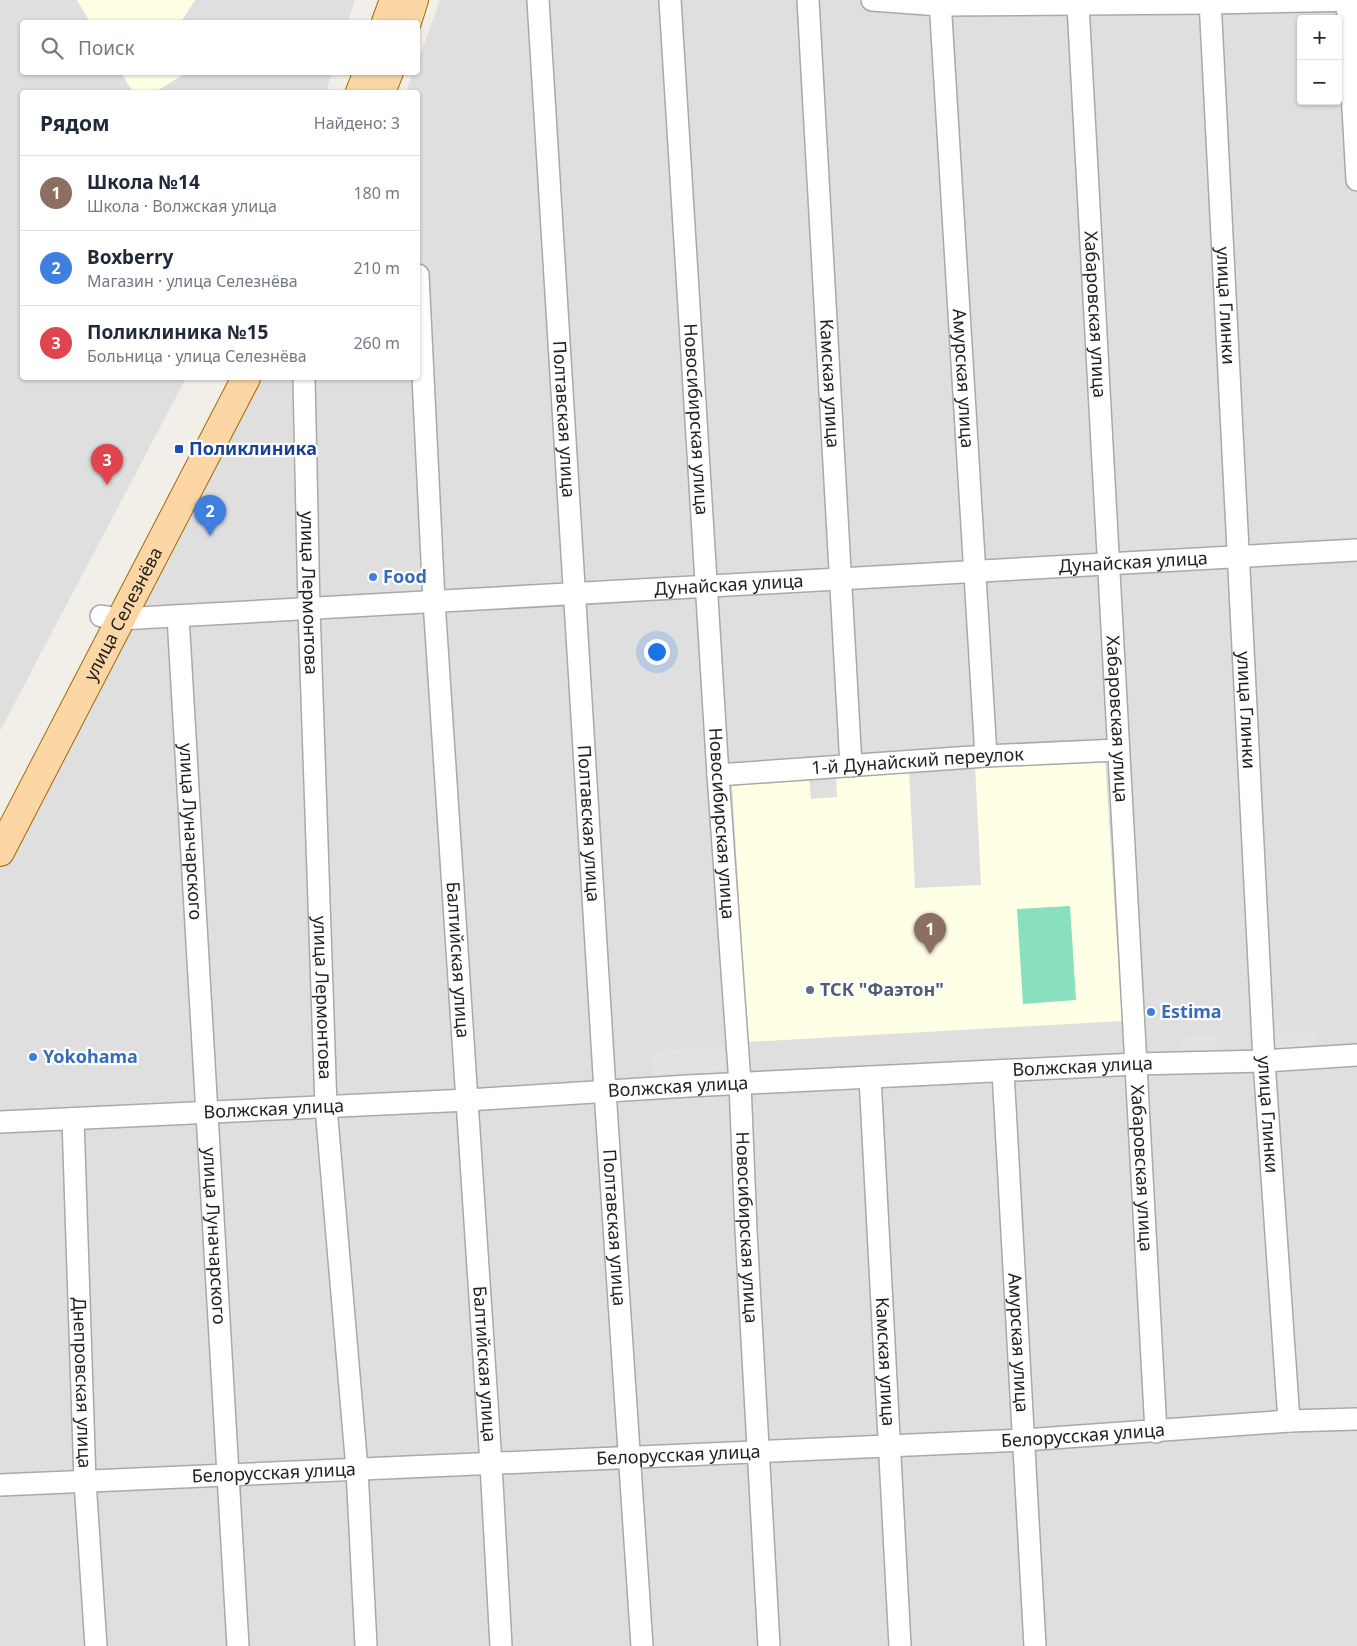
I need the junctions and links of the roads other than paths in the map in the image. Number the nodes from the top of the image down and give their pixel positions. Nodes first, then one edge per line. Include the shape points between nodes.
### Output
1 (394, 0) edge
2 (414, 0) edge
3 (538, 0) edge
4 (670, 0) edge
5 (808, 0) edge
6 (872, 0) edge
7 (1347, 0) edge
8 (1357, 0) edge
9 (1210, 2) edge
10 (940, 3) edge
11 (1078, 5) junction
12 (387, 20) edge
13 (408, 20) edge
14 (367, 75) edge
15 (388, 75) edge
16 (361, 90) edge
17 (382, 90) edge
18 (1357, 180) edge
19 (420, 316) edge
20 (225, 380) edge
21 (245, 380) edge
22 (304, 380) edge
23 (1357, 550) edge
24 (1238, 557) junction
25 (1108, 564) junction
26 (975, 571) junction
27 (840, 579) junction
28 (706, 586) junction
29 (575, 594) junction
30 (434, 601) junction
31 (309, 608) junction
32 (178, 616) junction
33 (111, 618) junction
34 (1118, 750) junction
35 (986, 756) junction
36 (851, 766) junction
37 (718, 775) junction
38 (0, 812) edge
39 (0, 852) edge
40 (1357, 1055) edge
41 (1264, 1061) junction
42 (1136, 1064) junction
43 (1003, 1071) junction
44 (870, 1077) junction
45 (740, 1083) junction
46 (605, 1091) junction
47 (468, 1100) junction
48 (326, 1107) junction
49 (207, 1113) junction
50 (73, 1119) junction
51 (0, 1122) edge
52 (1357, 1419) edge
53 (1288, 1421) junction
54 (1156, 1432) junction
55 (1024, 1440) junction
56 (891, 1446) junction
57 (760, 1452) junction
58 (630, 1457) junction
59 (491, 1464) junction
60 (357, 1469) junction
61 (228, 1475) junction
62 (85, 1481) junction
63 (0, 1485) edge
64 (96, 1646) edge
65 (238, 1646) edge
66 (366, 1646) edge
67 (501, 1646) edge
68 (642, 1646) edge
69 (769, 1646) edge
70 (900, 1646) edge
71 (1035, 1646) edge

1 - 12 main road
2 - 13 main road
3 - 29 street, Полтавская улица
4 - 28 street, Новосибирская улица
5 - 27 street, Камская улица
6 - 10 street
7 - 8 street
7 - 9 street
7 - 18 street
9 - 11 street
9 - 24 street, улица Глинки
10 - 11 street
10 - 26 street, Амурская улица
11 - 25 street, Хабаровская улица
14 - 16 main road
15 - 17 main road
19 - 30 street, Балтийская улица
20 - 33 main road, улица Селезнёва
21 - 33 main road, улица Селезнёва
22 - 31 street, улица Лермонтова
23 - 24 street, Дунайская улица
24 - 25 street, Дунайская улица
24 - 41 street, улица Глинки
25 - 26 street, Дунайская улица
25 - 34 street, Хабаровская улица
26 - 27 street, Дунайская улица
26 - 35 street, Амурская улица
27 - 28 street, Дунайская улица
27 - 36 street, Камская улица
28 - 29 street, Дунайская улица
28 - 37 street, Новосибирская улица
29 - 30 street, Дунайская улица
29 - 46 street, Полтавская улица
30 - 31 street, Дунайская улица
30 - 47 street, Балтийская улица
31 - 32 street, Дунайская улица
31 - 48 street, улица Лермонтова
32 - 33 street, Дунайская улица
32 - 49 street, улица Луначарского
33 - 38 main road, улица Селезнёва
33 - 39 main road, улица Селезнёва
34 - 35 street, 1-й Дунайский переулок
34 - 42 street, Хабаровская улица
35 - 36 street, 1-й Дунайский переулок
36 - 37 street, 1-й Дунайский переулок
37 - 45 street, Новосибирская улица
40 - 41 street, Волжская улица
41 - 42 street, Волжская улица
41 - 53 street, улица Глинки
42 - 43 street, Волжская улица
42 - 54 street, Хабаровская улица
43 - 44 street, Волжская улица
43 - 55 street, Амурская улица
44 - 45 street, Волжская улица
44 - 56 street, Камская улица
45 - 46 street, Волжская улица
45 - 57 street, Новосибирская улица
46 - 47 street, Волжская улица
46 - 58 street, Полтавская улица
47 - 48 street, Волжская улица
47 - 59 street, Балтийская улица
48 - 49 street, Волжская улица
48 - 60 street, улица Лермонтова
49 - 50 street, Волжская улица
49 - 61 street, улица Луначарского
50 - 51 street, Волжская улица
50 - 62 street, Днепровская улица
52 - 53 street, Белорусская улица
53 - 54 street, Белорусская улица
54 - 55 street, Белорусская улица
55 - 56 street, Белорусская улица
55 - 71 street, Амурская улица
56 - 57 street, Белорусская улица
56 - 70 street, Камская улица
57 - 58 street, Белорусская улица
57 - 69 street, Новосибирская улица
58 - 59 street, Белорусская улица
58 - 68 street, Полтавская улица
59 - 60 street, Белорусская улица
59 - 67 street, Балтийская улица
60 - 61 street, Белорусская улица
60 - 66 street, улица Лермонтова
61 - 62 street, Белорусская улица
61 - 65 street, улица Луначарского
62 - 63 street, Белорусская улица
62 - 64 street, Днепровская улица

